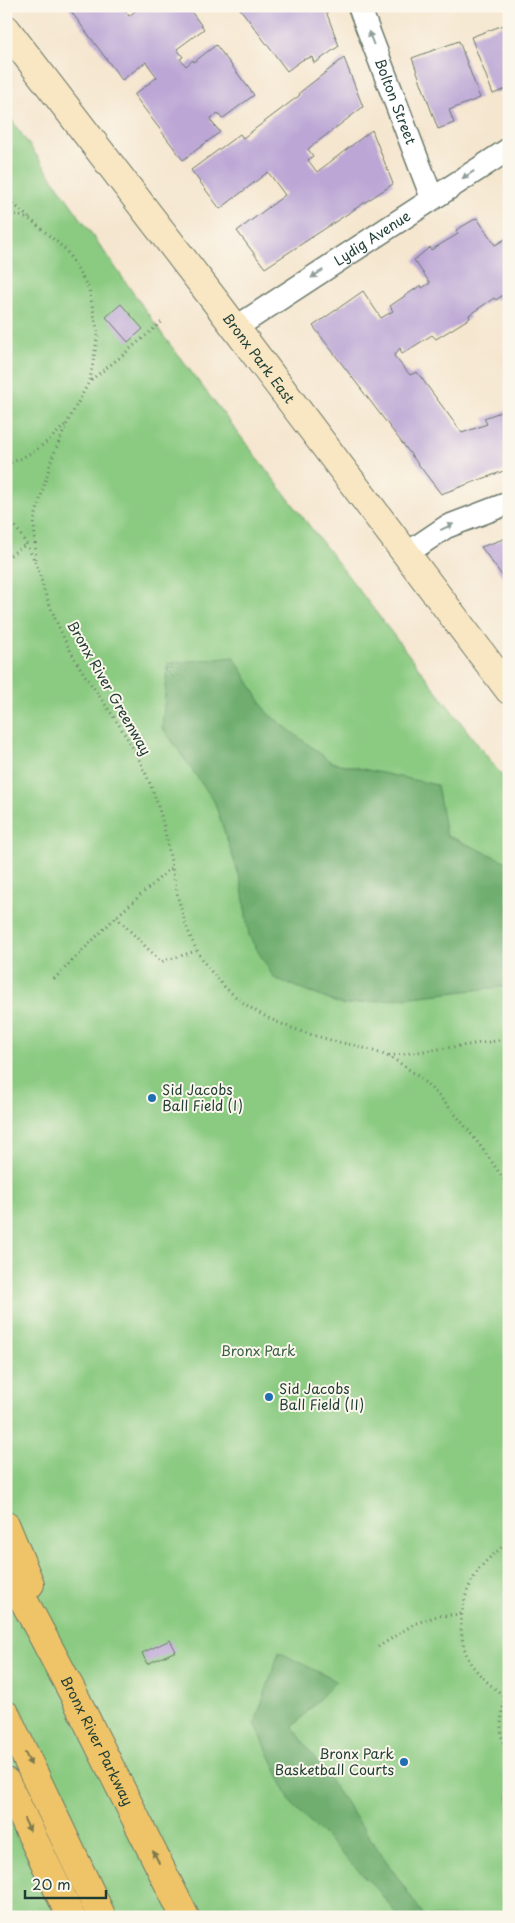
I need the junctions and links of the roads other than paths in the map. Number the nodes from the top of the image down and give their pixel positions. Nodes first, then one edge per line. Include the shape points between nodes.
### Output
1 (359, 6) edge
2 (6, 29) edge
3 (509, 149) edge
4 (432, 198) junction
5 (235, 328) junction
6 (509, 503) edge
7 (406, 554) junction
8 (509, 690) edge
9 (6, 1526) edge
10 (6, 1567) edge
11 (74, 1695) junction
12 (6, 1715) edge
13 (6, 1782) edge
14 (72, 1917) edge
15 (102, 1917) edge
16 (185, 1917) edge

4 -> 1 street, Bolton Street
2 - 5 main road, Bronx Park East
3 -> 4 street, Lydig Avenue
4 -> 5 street, Lydig Avenue
5 - 7 main road, Bronx Park East
7 -> 6 street via 446,527
7 - 8 main road, Bronx Park East
9 - 11 highway
10 - 11 highway, Bronx River Parkway
16 -> 11 highway, Bronx River Parkway
12 -> 15 highway
13 -> 14 highway

